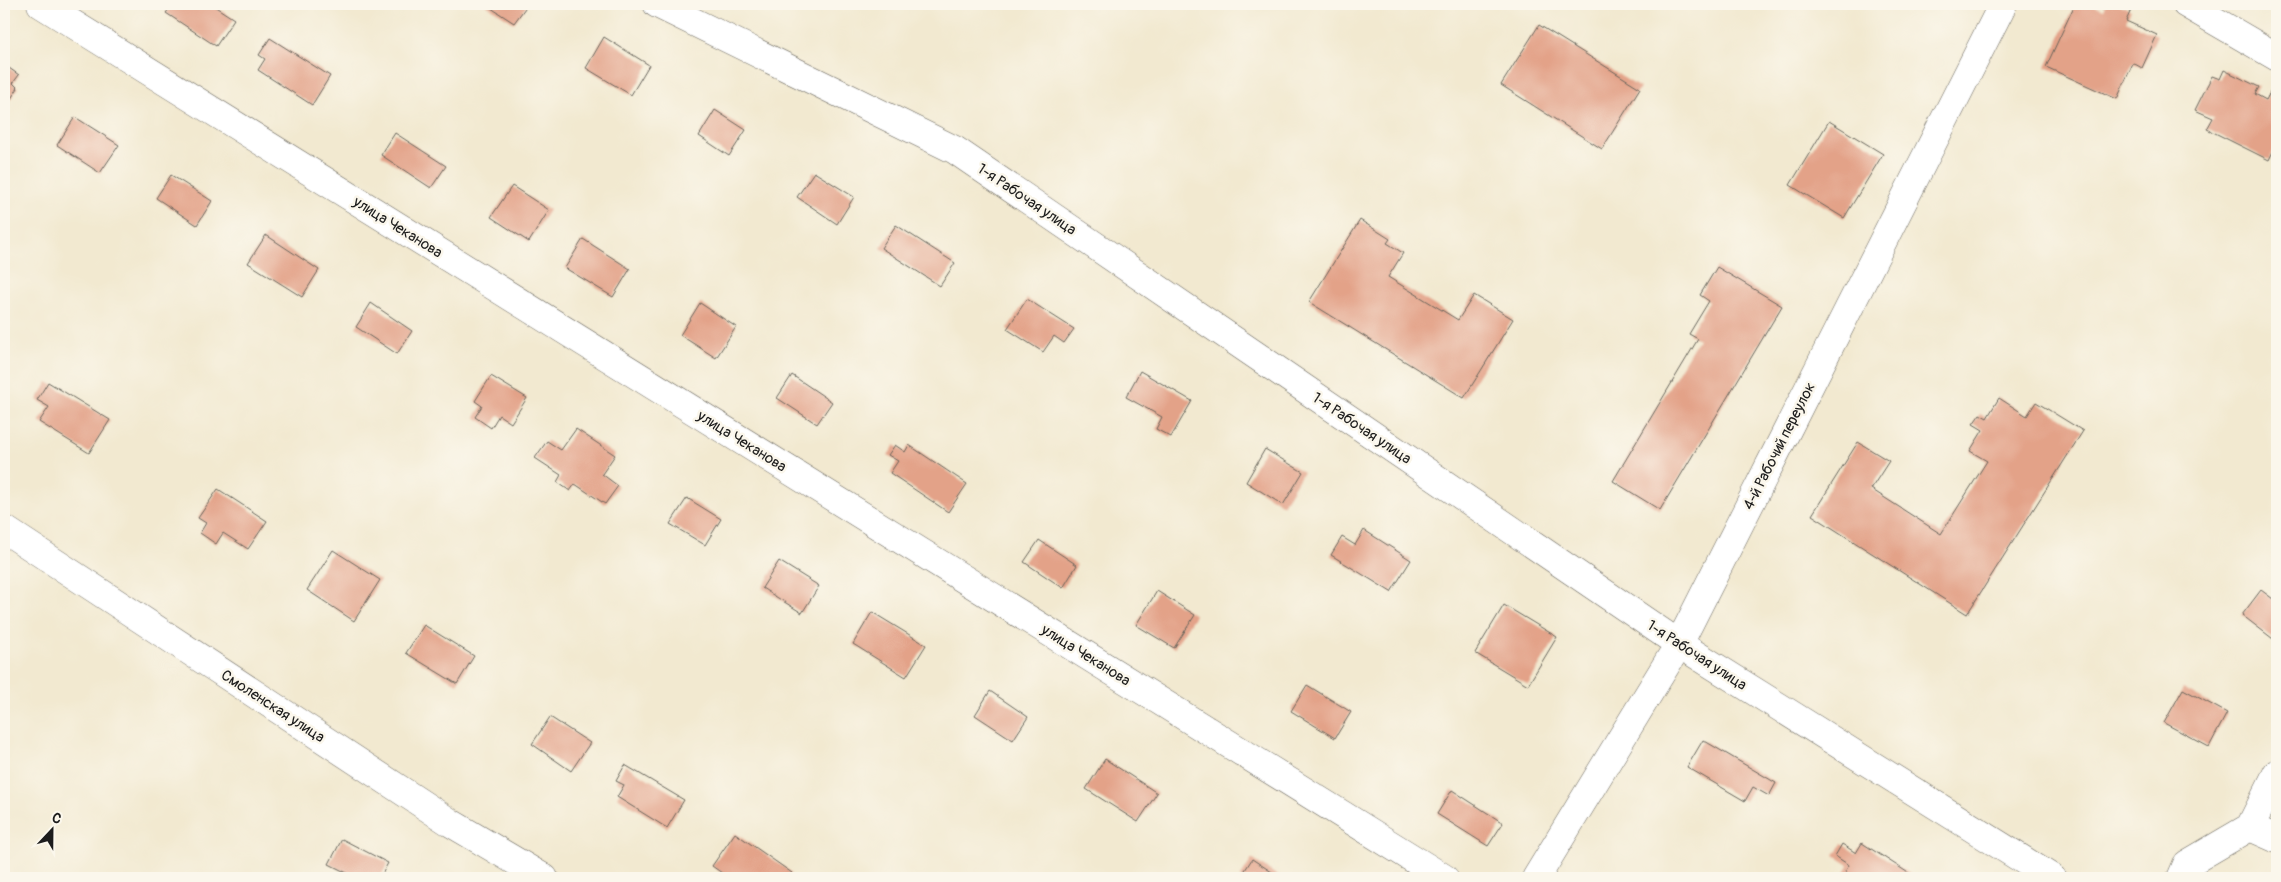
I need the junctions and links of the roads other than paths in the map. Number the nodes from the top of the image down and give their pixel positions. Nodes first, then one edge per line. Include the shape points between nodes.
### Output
1 (40, 4) edge
2 (658, 4) edge
3 (2003, 4) edge
4 (2186, 4) edge
5 (2277, 57) edge
6 (4, 529) edge
7 (1678, 644) junction
8 (2277, 773) edge
9 (2250, 827) junction
10 (2277, 839) edge
11 (544, 878) edge
12 (1444, 878) edge
13 (1536, 878) edge
14 (2052, 878) edge
15 (2181, 878) edge

1 - 12 street, улица Чеканова
2 - 7 street, 1-я Рабочая улица via 955,150
3 - 7 street, 4-й Рабочий переулок
4 - 5 street
6 - 11 street, Смоленская улица via 451,823
7 - 13 street, 4-й Рабочий переулок
7 - 14 street, 1-я Рабочая улица
8 - 9 street
9 - 10 street
9 - 15 street via 2187,864

